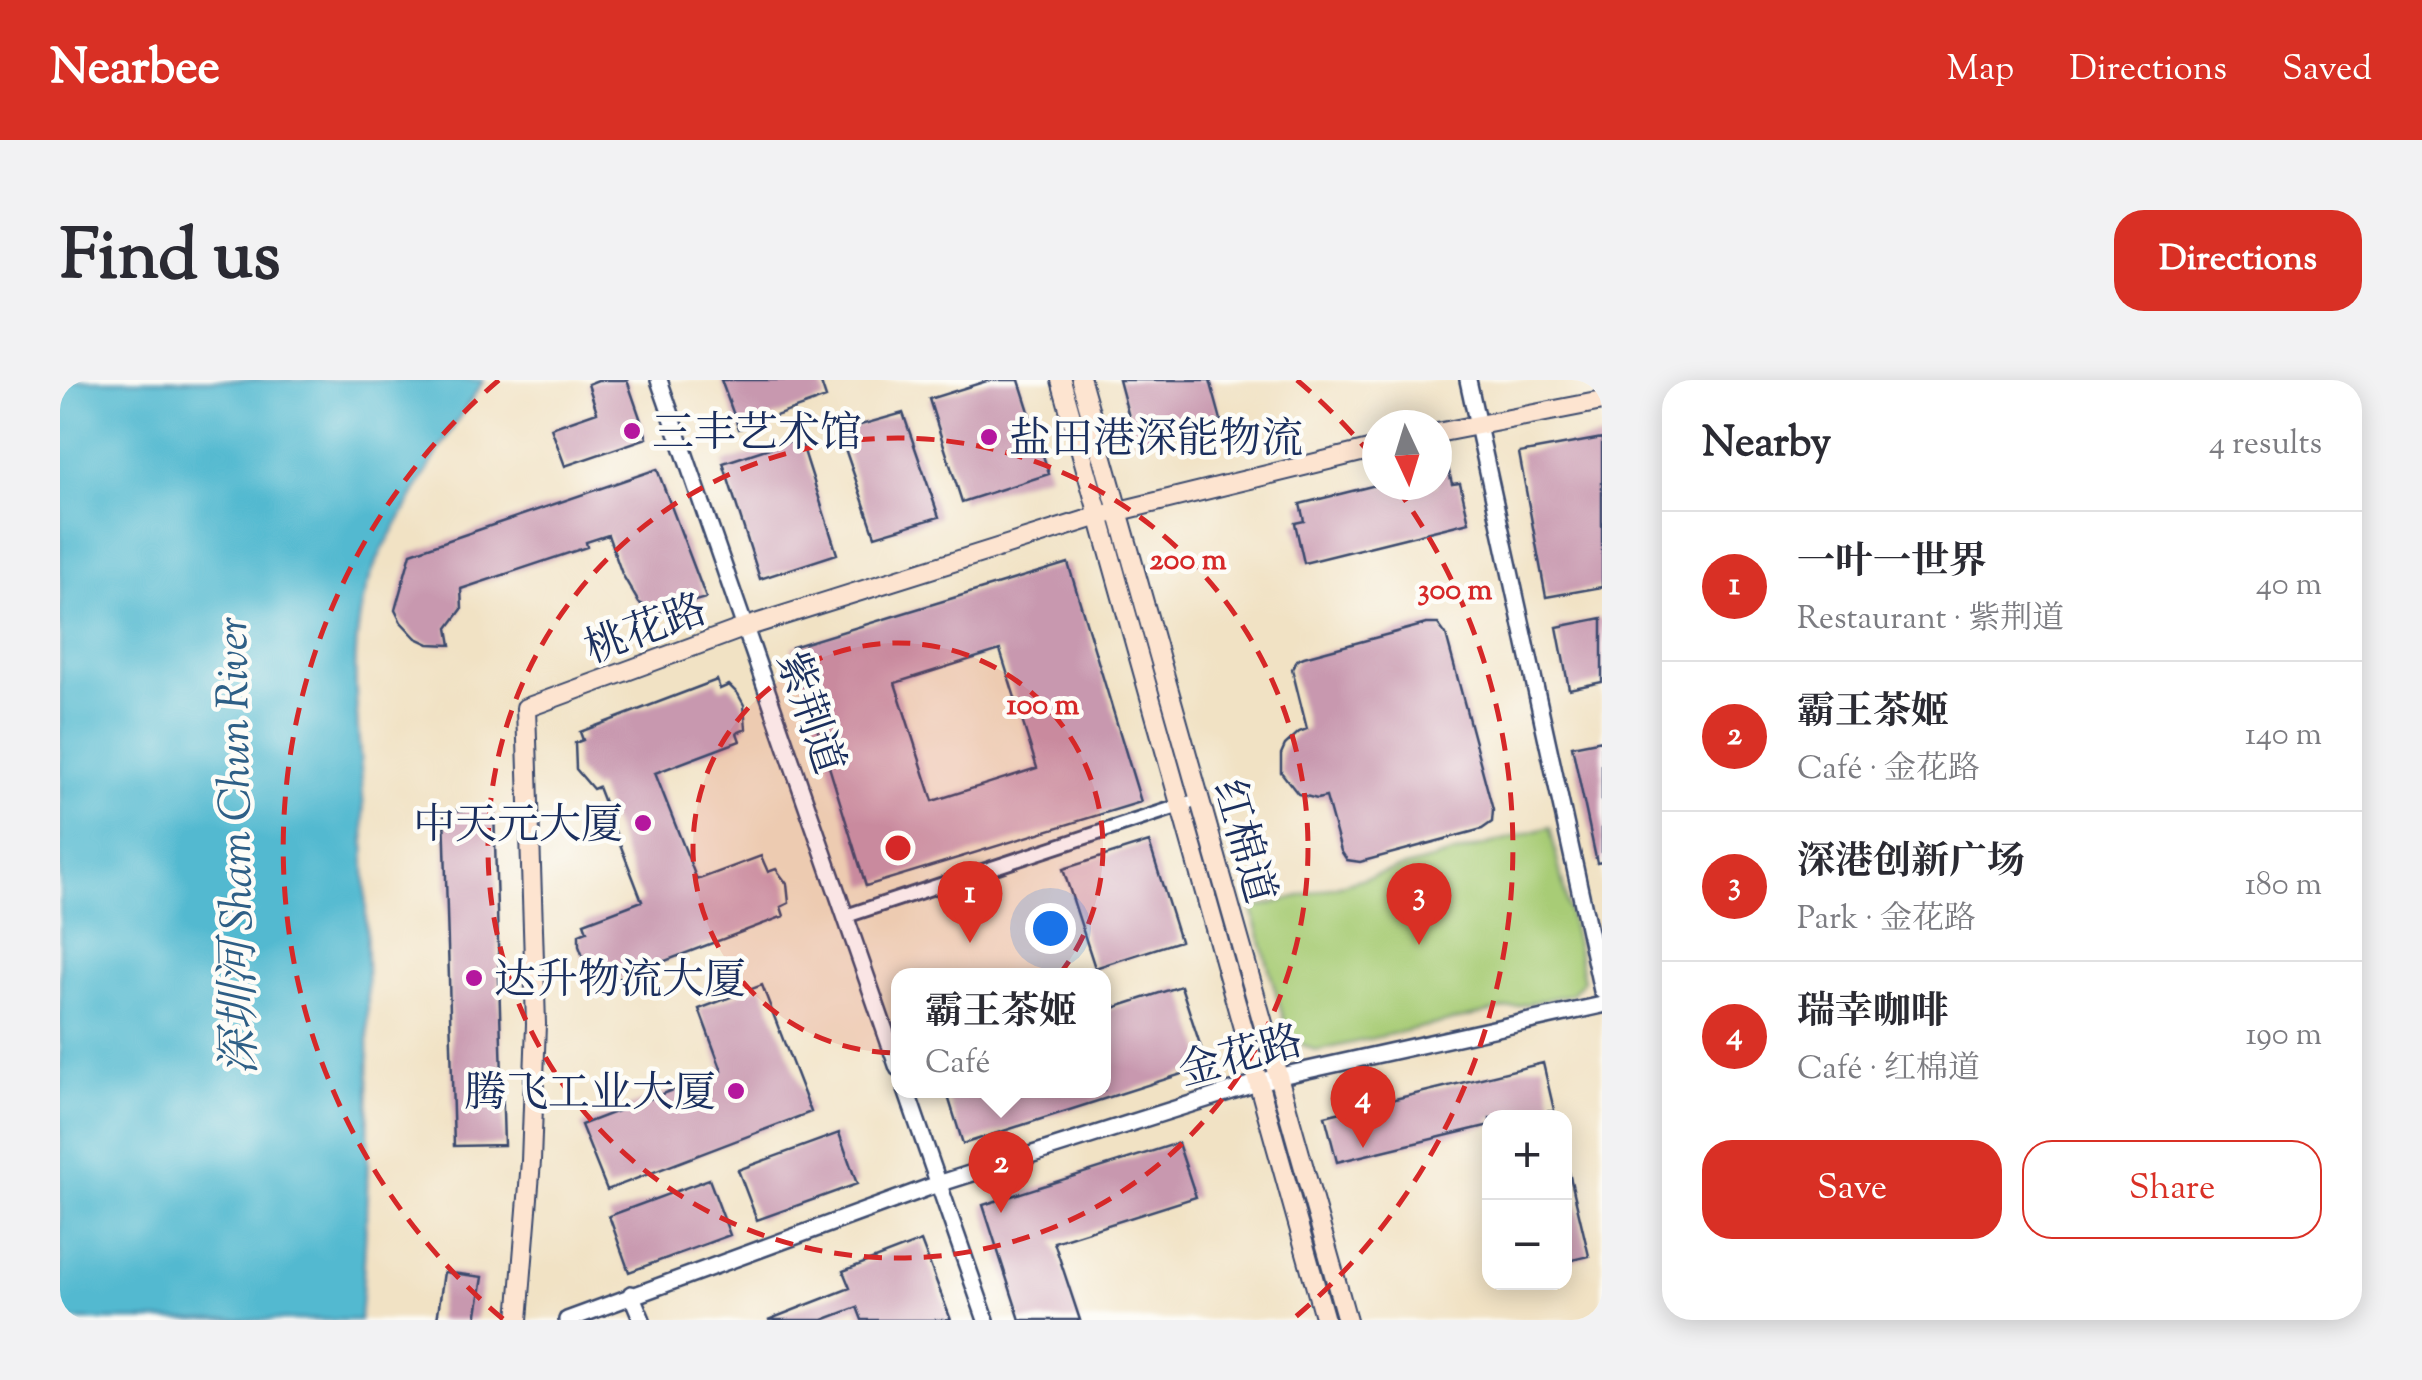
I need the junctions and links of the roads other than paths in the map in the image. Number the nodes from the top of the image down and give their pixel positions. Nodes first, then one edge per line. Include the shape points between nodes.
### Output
1 (659, 380) edge
2 (1061, 380) edge
3 (1081, 380) edge
4 (1468, 380) edge
5 (1602, 401) edge
6 (1478, 424) junction
7 (1452, 430) edge
8 (1362, 452) edge
9 (1108, 513) junction
10 (746, 627) junction
11 (1190, 802) junction
12 (846, 916) junction
13 (1602, 991) edge
14 (1602, 1005) edge
15 (891, 1048) edge
16 (1267, 1079) junction
17 (909, 1098) edge
18 (938, 1184) junction
19 (631, 1294) junction
20 (518, 1320) edge
21 (567, 1320) edge
22 (642, 1320) edge
23 (986, 1320) edge
24 (1325, 1320) edge
25 (1347, 1320) edge

1 - 10 street, 紫荆道
2 - 9 main road, 红棉道
3 - 9 main road, 红棉道
4 - 6 street
5 - 6 main road
6 - 7 main road
6 - 13 street
8 - 9 main road, 桃花路
9 - 10 main road, 桃花路
9 - 11 main road, 红棉道
10 - 12 street, 紫荆道
10 - 20 main road, 桃花路 via 526,708 536,1024
11 - 12 street
11 - 16 main road, 红棉道
12 - 15 street, 紫荆道
14 - 16 street, 金花路
16 - 18 street, 金花路
16 - 24 main road, 红棉道
16 - 25 main road, 红棉道
17 - 18 street
18 - 19 street, 金花路
18 - 23 street
19 - 21 street, 金花路
19 - 22 street

